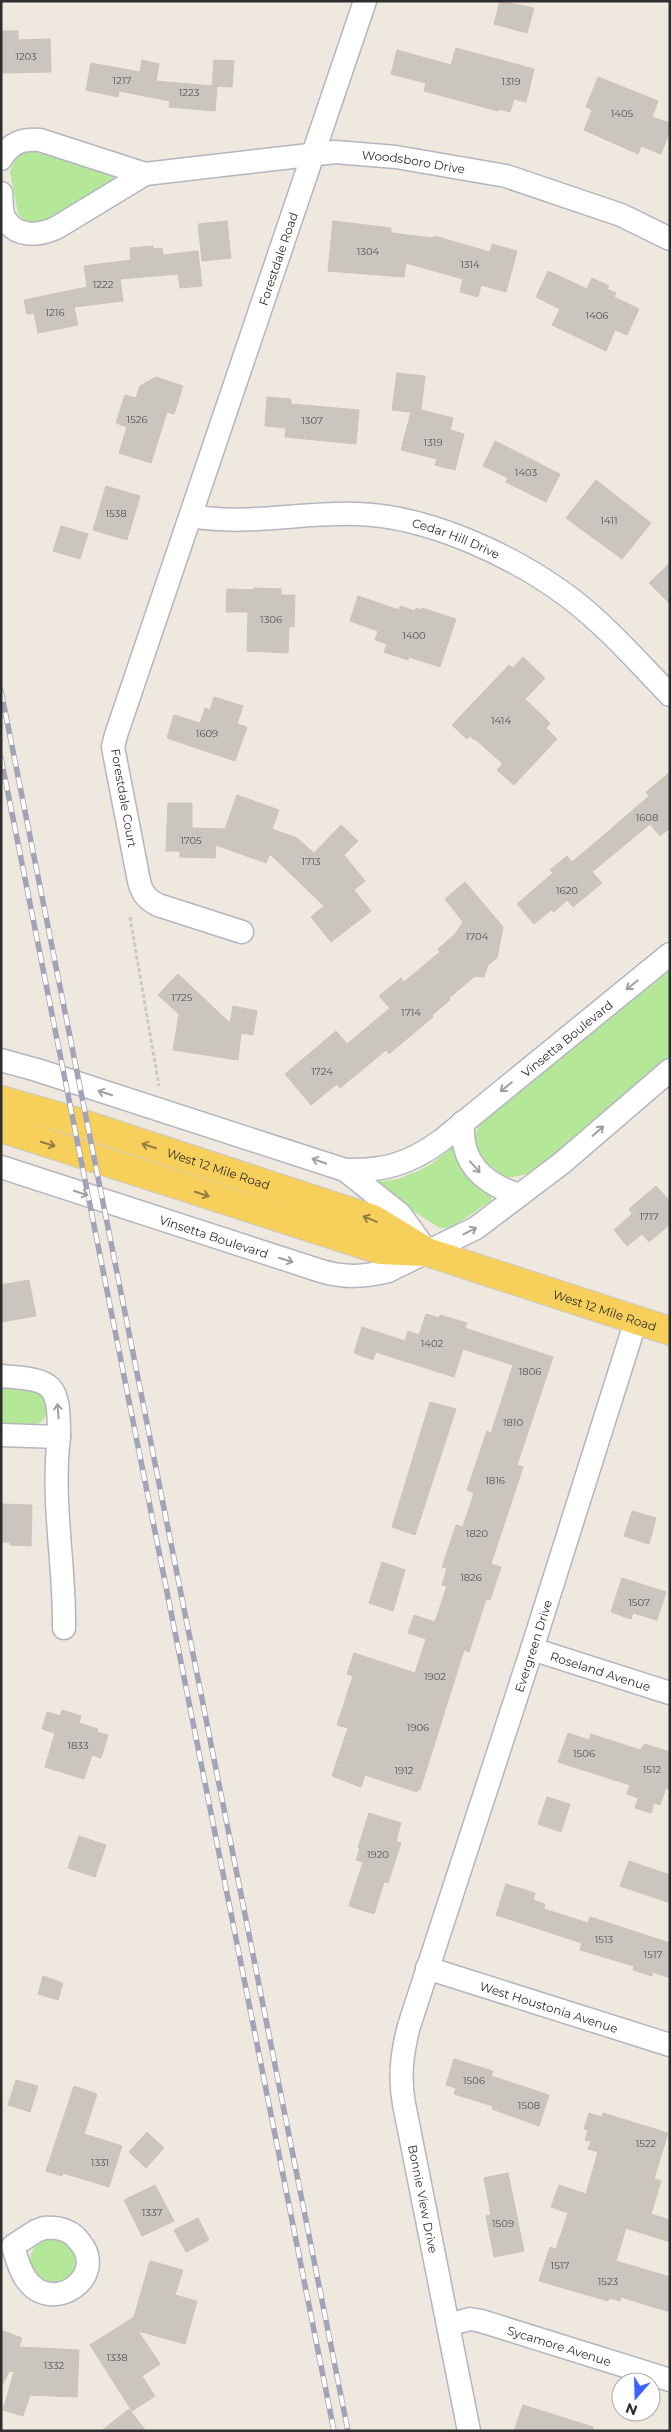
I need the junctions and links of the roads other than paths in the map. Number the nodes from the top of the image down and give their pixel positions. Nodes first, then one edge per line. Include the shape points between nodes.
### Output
1 (365, 1) edge
2 (314, 154) junction
3 (1, 159) edge
4 (145, 174) junction
5 (1, 193) edge
6 (670, 239) edge
7 (191, 516) junction
8 (670, 695) edge
9 (242, 932) dead end
10 (670, 954) edge
11 (1, 1060) edge
12 (670, 1070) edge
13 (1, 1100) edge
14 (463, 1122) junction
15 (1, 1128) edge
16 (1, 1168) edge
17 (345, 1170) junction
18 (520, 1195) junction
19 (427, 1252) junction
20 (636, 1320) junction
21 (670, 1331) edge
22 (1, 1376) edge
23 (1, 1435) edge
24 (59, 1437) junction
25 (64, 1628) dead end
26 (532, 1649) junction
27 (670, 1693) edge
28 (427, 1968) junction
29 (670, 2045) edge
30 (448, 2325) junction
31 (670, 2380) edge
32 (469, 2431) edge

1 - 2 street, Forestdale Road
2 - 4 street, Woodsboro Drive
2 - 6 street, Woodsboro Drive via 335,152 396,157 506,176 621,215
2 - 7 street, Forestdale Road
3 - 4 street, Woodsboro Drive via 16,142 40,140
4 - 5 street, Woodsboro Drive via 42,235 28,234 9,224 3,215
7 - 8 street, Cedar Hill Drive via 246,520 326,513 359,514 390,517 461,539 515,562 567,596
7 - 9 street, Forestdale Court via 113,746 141,890 158,905
10 -> 14 street, Vinsetta Boulevard
17 -> 11 street, Vinsetta Boulevard
18 -> 12 street, Vinsetta Boulevard
19 -> 13 main road, West 12 Mile Road via 373,1219
14 - 17 street, Vinsetta Boulevard via 424,1153 405,1163 373,1171
14 -> 18 street via 465,1150 471,1165 492,1184
15 -> 19 main road, West 12 Mile Road via 380,1250
16 -> 19 street, Vinsetta Boulevard via 338,1276 354,1277 388,1271
17 - 19 street, Vinsetta Boulevard via 400,1214
19 -> 18 street, Vinsetta Boulevard via 476,1228
19 - 20 main road, West 12 Mile Road
20 - 21 main road, West 12 Mile Road
20 - 26 street, Evergreen Drive
24 -> 22 street via 58,1400 53,1388 41,1381
23 - 24 street
24 - 25 street via 55,1490 65,1596
26 - 27 street, Roseland Avenue
26 - 28 street, Evergreen Drive
28 - 29 street, West Houstonia Avenue
28 - 30 street, Bonnie View Drive via 404,2045 400,2082
30 - 31 street, Sycamore Avenue via 470,2319 480,2321
30 - 32 street, Bonnie View Drive

